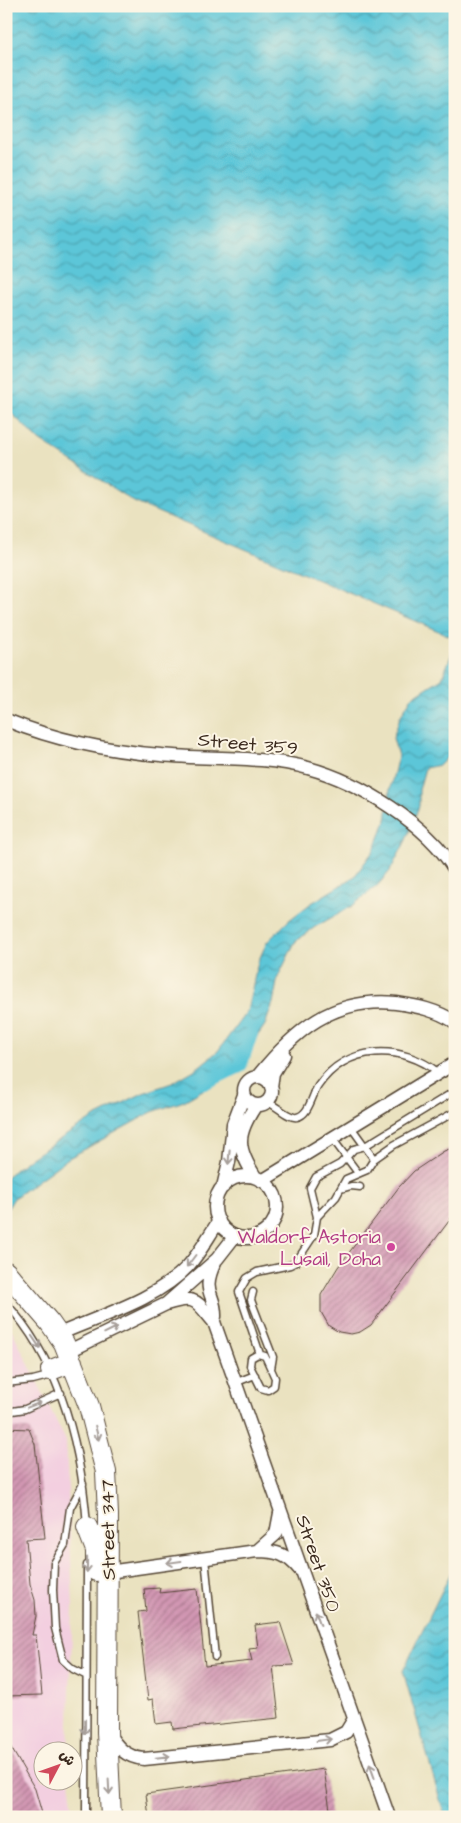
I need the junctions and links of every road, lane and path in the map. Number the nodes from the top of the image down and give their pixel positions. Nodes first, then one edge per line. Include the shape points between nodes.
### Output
1 (6, 720) edge
2 (455, 870) edge
3 (455, 1022) edge
4 (455, 1031) edge
5 (455, 1063) edge
6 (439, 1073) junction
7 (258, 1077) junction
8 (271, 1087) junction
9 (455, 1091) edge
10 (244, 1094) junction
11 (262, 1104) junction
12 (455, 1112) edge
13 (351, 1127) junction
14 (332, 1138) junction
15 (365, 1146) junction
16 (346, 1157) junction
17 (374, 1159) junction
18 (358, 1173) junction
19 (259, 1179) junction
20 (223, 1187) junction
21 (360, 1187) dead end
22 (341, 1189) junction
23 (317, 1217) junction
24 (219, 1221) junction
25 (235, 1236) junction
26 (217, 1259) junction
27 (6, 1272) edge
28 (253, 1292) dead end
29 (6, 1303) edge
30 (166, 1304) junction
31 (214, 1322) junction
32 (66, 1349) junction
33 (260, 1354) junction
34 (271, 1369) junction
35 (52, 1372) junction
36 (254, 1375) junction
37 (237, 1382) junction
38 (6, 1383) edge
39 (61, 1393) junction
40 (6, 1412) edge
41 (83, 1484) junction
42 (280, 1505) junction
43 (87, 1537) joint
44 (257, 1550) junction
45 (87, 1557) dead end
46 (205, 1558) junction
47 (108, 1572) junction
48 (302, 1572) junction
49 (216, 1658) dead end
50 (108, 1672) junction
51 (85, 1675) junction
52 (354, 1719) junction
53 (107, 1732) junction
54 (86, 1817) edge
55 (111, 1817) edge
56 (389, 1817) edge

1 - 2 street, Street 359 via 63,740 161,755 235,759 308,768 332,776 407,818 431,839
3 - 7 street via 430,1010 385,1002 334,1011 309,1024 278,1052
4 - 8 street via 424,1016 384,1009 338,1017 312,1030 283,1056
5 - 6 street
6 - 11 lane via 411,1056 388,1051 369,1053 348,1060 331,1072 316,1088 308,1108 299,1117
6 - 13 street
7 - 8 street via 267,1080
7 - 10 street via 247,1082
8 - 11 street via 272,1092
9 - 15 lane
10 - 11 street via 251,1103
10 -> 20 street via 233,1124
11 - 19 street via 243,1125 240,1136 245,1160
12 - 17 lane via 394,1144
13 - 14 street
13 - 15 lane
14 - 16 lane
14 - 19 street
15 - 16 lane via 354,1149
15 - 17 lane
16 - 18 lane
16 - 23 lane via 312,1183 311,1194
17 - 18 lane via 367,1170
18 - 22 lane via 346,1179
19 - 20 street via 235,1178
19 - 25 street via 272,1190 277,1202 274,1221 260,1235 248,1238
20 - 24 street via 216,1207
21 - 22 lane
22 - 23 lane
23 - 33 lane via 314,1235 296,1262 257,1272 247,1278 239,1292
24 - 25 street
24 -> 32 street via 190,1264 177,1277
25 - 26 street
26 - 30 street
26 - 31 street via 208,1277
27 - 32 main road, Street 347
28 - 34 lane via 251,1300 273,1358
29 -> 35 lane, Street 347 via 18,1315
30 - 31 street via 186,1298 194,1300
32 -> 30 street
31 - 37 street, Street 350
32 - 35 main road
32 -> 47 main road, Street 347 via 97,1432 106,1472
33 - 34 lane via 265,1356
33 - 36 lane via 254,1355 250,1362
34 - 36 lane via 276,1382 268,1390 261,1388
35 - 38 lane via 33,1380
35 - 39 lane, Street 347
36 - 37 lane
37 - 42 street, Street 350
40 -> 39 lane via 25,1409
39 - 41 lane, Street 347
41 - 43 lane, Street 347
41 - 51 lane via 70,1508 66,1545 54,1563 52,1590 55,1628 63,1660
42 - 44 street via 276,1534
42 - 48 street, Street 350
43 - 50 main road via 96,1550 98,1625
44 - 46 street
44 - 48 street via 284,1554
45 -> 51 lane, Street 347
46 -> 47 street
46 - 49 lane
47 - 50 main road, Street 347
52 -> 48 street, Street 350
50 - 53 main road, Street 347
51 -> 54 lane, Street 347
53 -> 52 street via 129,1756 144,1759 330,1740 346,1732
56 -> 52 street, Street 350
53 -> 55 main road, Street 347

